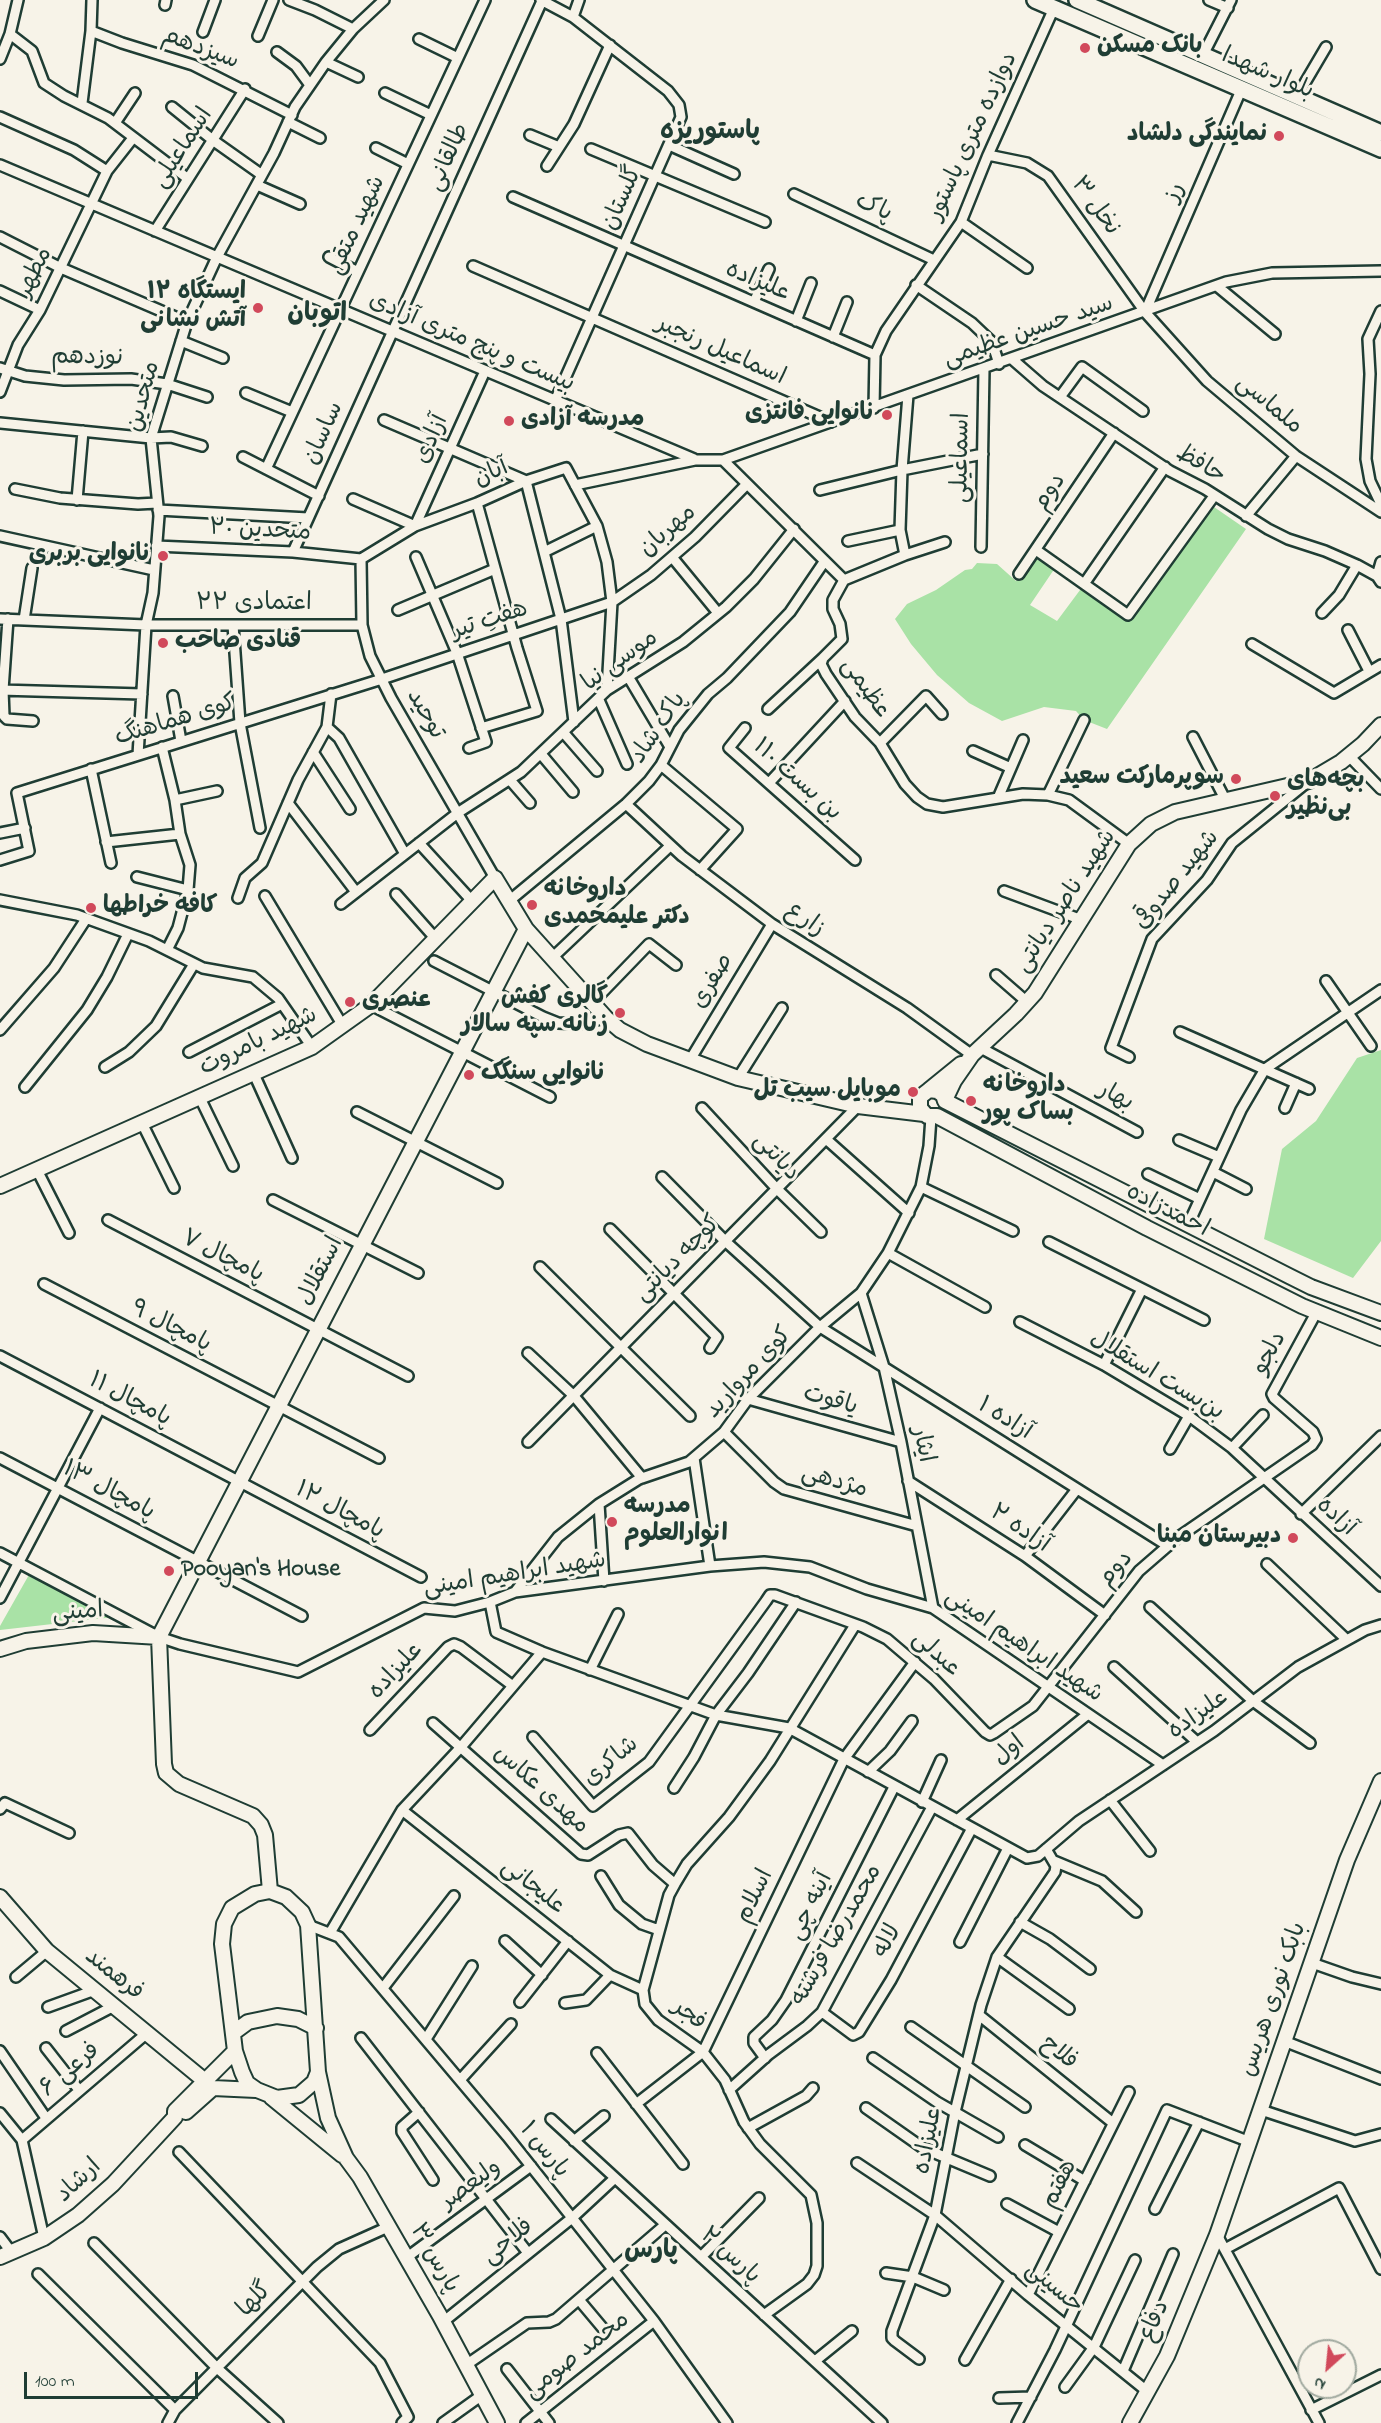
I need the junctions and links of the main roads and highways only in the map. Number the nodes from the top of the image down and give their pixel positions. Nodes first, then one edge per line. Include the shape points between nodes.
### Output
1 (1035, 0) edge
2 (1077, 0) edge
3 (1381, 134) edge
4 (1381, 149) edge
5 (1381, 725) edge
6 (495, 878) joint
7 (526, 929) junction
8 (973, 1054) junction
9 (925, 1094) junction
10 (945, 1100) junction
11 (886, 1109) junction
12 (931, 1115) junction
13 (0, 1186) edge
14 (1257, 1260) junction
15 (1248, 1279) junction
16 (1380, 1310) edge
17 (1381, 1338) edge
18 (159, 1637) junction
19 (0, 1649) edge
20 (1381, 1781) edge
21 (1377, 1802) edge
22 (270, 1891) junction
23 (0, 1897) edge
24 (316, 2028) junction
25 (233, 2033) junction
26 (235, 2051) junction
27 (318, 2072) junction
28 (205, 2081) junction
29 (257, 2090) junction
30 (271, 2096) junction
31 (174, 2117) junction
32 (346, 2158) junction
33 (1217, 2235) joint
34 (6, 2255) edge
35 (497, 2423) edge
36 (1130, 2423) edge

1 - 4 main road, بلوار شهدا
2 - 3 main road, بلوار شهدا
5 - 8 main road, شهید ناصر دیانتی via 1349,756 1309,781 1174,812 1151,824 1129,844 1027,1002
6 - 7 main road, شهید ناصر دیانتی
6 - 13 main road, شهید بامروت via 371,1005 312,1047
7 - 11 main road, شهید ناصر دیانتی via 606,1018 647,1044 738,1078
7 - 18 main road, استقلال
8 - 9 main road, شهید ناصر دیانتی
8 - 10 main road, شهید ناصر دیانتی
9 - 10 main road, احمدزاده via 940,1092
9 - 11 main road, شهید ناصر دیانتی
9 - 12 main road via 920,1108
10 - 14 main road, احمدزاده
11 - 12 main road, شهید ناصر دیانتی
12 - 15 main road, احمدزاده
14 - 15 main road
14 - 16 main road, احمدزاده via 1311,1287
15 - 17 main road, احمدزاده via 1316,1313
18 - 19 main road, امینی via 93,1633 26,1641
18 - 22 main road via 166,1773 179,1784 253,1816 261,1825
20 - 21 main road, بابک نوری هریس
21 - 33 main road, بابک نوری هریس via 1347,1860
22 - 24 main road via 286,1896 302,1912 308,1926
22 - 25 main road via 243,1900 232,1908 224,1924 222,1944
23 - 28 main road, فرهمند via 47,1951
24 - 25 main road via 298,2019 277,2016 257,2019
24 - 27 main road
25 - 26 main road
26 - 28 main road
26 - 29 main road via 247,2083
27 - 30 main road via 314,2082 299,2095
27 - 32 main road, پارس ۳ via 328,2118
28 - 31 main road
29 - 30 main road
29 - 31 main road via 213,2088 181,2118
30 - 32 main road
31 - 34 main road, ارشاد via 113,2184 63,2227
32 - 35 main road, پارس ۳ via 443,2322
33 - 36 main road, دفاع via 1167,2356

